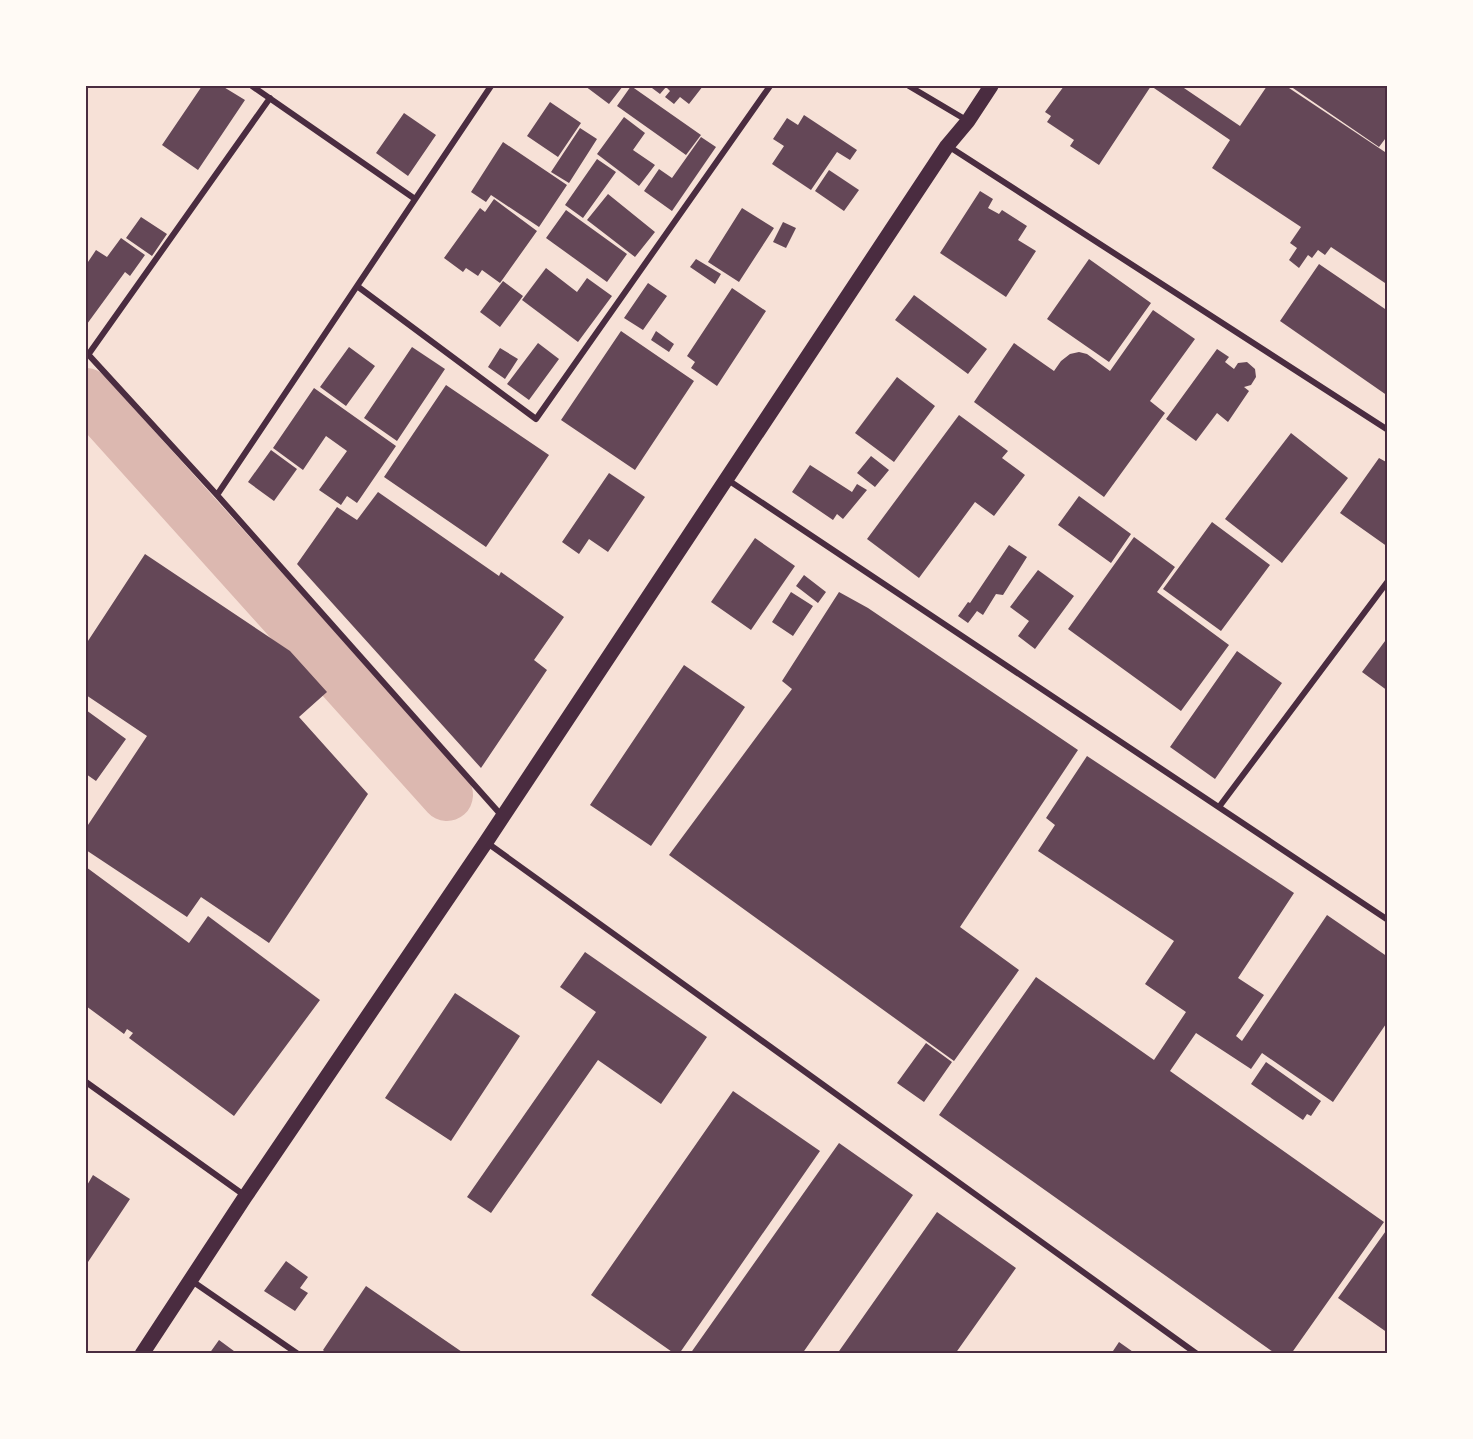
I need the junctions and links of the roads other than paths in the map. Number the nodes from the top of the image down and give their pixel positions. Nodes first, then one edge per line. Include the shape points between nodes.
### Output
1 (252, 86) edge
2 (491, 86) edge
3 (770, 86) edge
4 (909, 86) edge
5 (992, 86) edge
6 (270, 98) junction
7 (968, 121) junction
8 (947, 146) junction
9 (415, 199) junction
10 (357, 286) junction
11 (87, 354) edge
12 (1388, 430) edge
13 (725, 477) junction
14 (217, 495) junction
15 (1388, 581) edge
16 (1219, 807) junction
17 (502, 816) junction
18 (486, 842) junction
19 (1388, 920) edge
20 (86, 1082) edge
21 (246, 1197) junction
22 (191, 1280) junction
23 (142, 1353) edge
24 (298, 1353) edge
25 (1197, 1353) edge

1 - 6 street
2 - 9 street
3 - 10 street via 536,419
4 - 7 street
5 - 7 main road
6 - 9 street
6 - 11 street
7 - 8 main road
8 - 12 street
8 - 13 main road
9 - 10 street
10 - 14 street
11 - 14 street
13 - 16 street
13 - 17 main road
14 - 17 street
15 - 16 street
16 - 19 street
17 - 18 main road
18 - 21 main road
18 - 25 street
20 - 21 street
21 - 22 main road
22 - 23 main road
22 - 24 street

